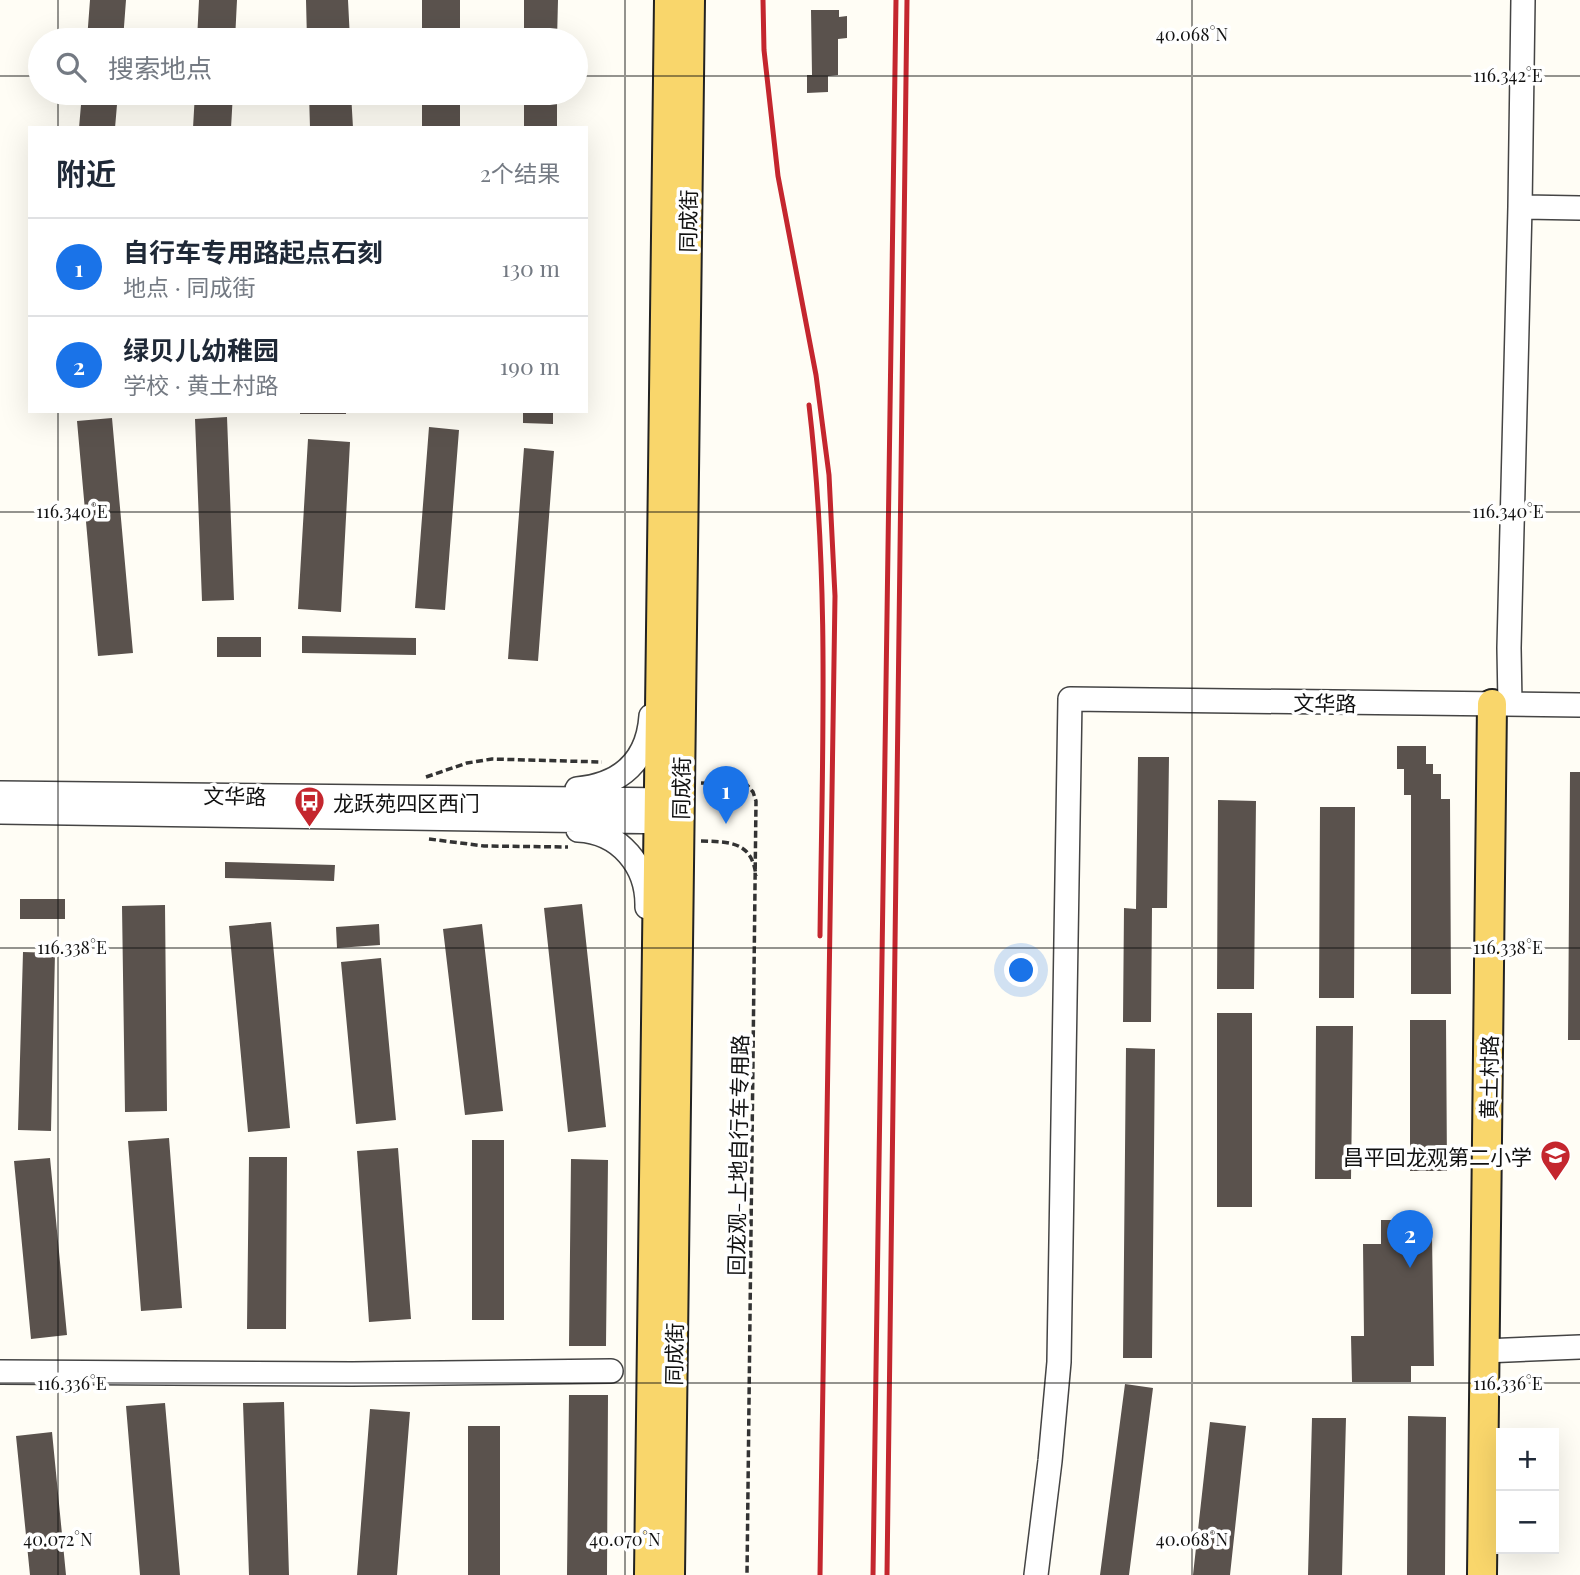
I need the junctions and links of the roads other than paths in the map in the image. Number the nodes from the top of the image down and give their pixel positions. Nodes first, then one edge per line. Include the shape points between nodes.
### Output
1 (669, 0) edge
2 (690, 0) edge
3 (1523, 0) edge
4 (1520, 207) junction
5 (1580, 208) edge
6 (662, 552) junction
7 (1501, 704) junction
8 (1580, 705) edge
9 (0, 793) edge
10 (475, 798) junction
11 (676, 805) junction
12 (0, 813) edge
13 (397, 818) junction
14 (656, 1064) junction
15 (1580, 1346) edge
16 (1494, 1351) junction
17 (611, 1371) dead end
18 (0, 1372) edge
19 (1502, 1428) edge
20 (1500, 1554) edge
21 (649, 1575) edge
22 (670, 1575) edge
23 (1036, 1575) edge
24 (1482, 1575) edge
25 (1500, 1575) edge

1 - 6 main road, 同成街
2 - 11 main road, 同成街
3 - 4 street
4 - 5 street
4 - 7 street via 1509,648
6 - 10 street via 653,633 651,726 639,757 619,777 594,787
6 - 11 main road, 同成街
7 - 8 street, 文华路
7 - 16 main road, 黄土村路
7 - 23 street, 文华路 via 1069,699 1059,1362
9 - 10 street, 文华路
10 - 11 street, 文华路
11 - 13 street, 文华路
11 - 14 main road, 同成街
11 - 22 main road, 同成街
12 - 13 street, 文华路
13 - 14 street via 474,828 583,830 608,837 627,851 647,889 647,971
14 - 21 main road, 同成街
15 - 16 street
16 - 19 main road, 黄土村路
16 - 24 main road, 黄土村路
17 - 18 street
20 - 25 main road

